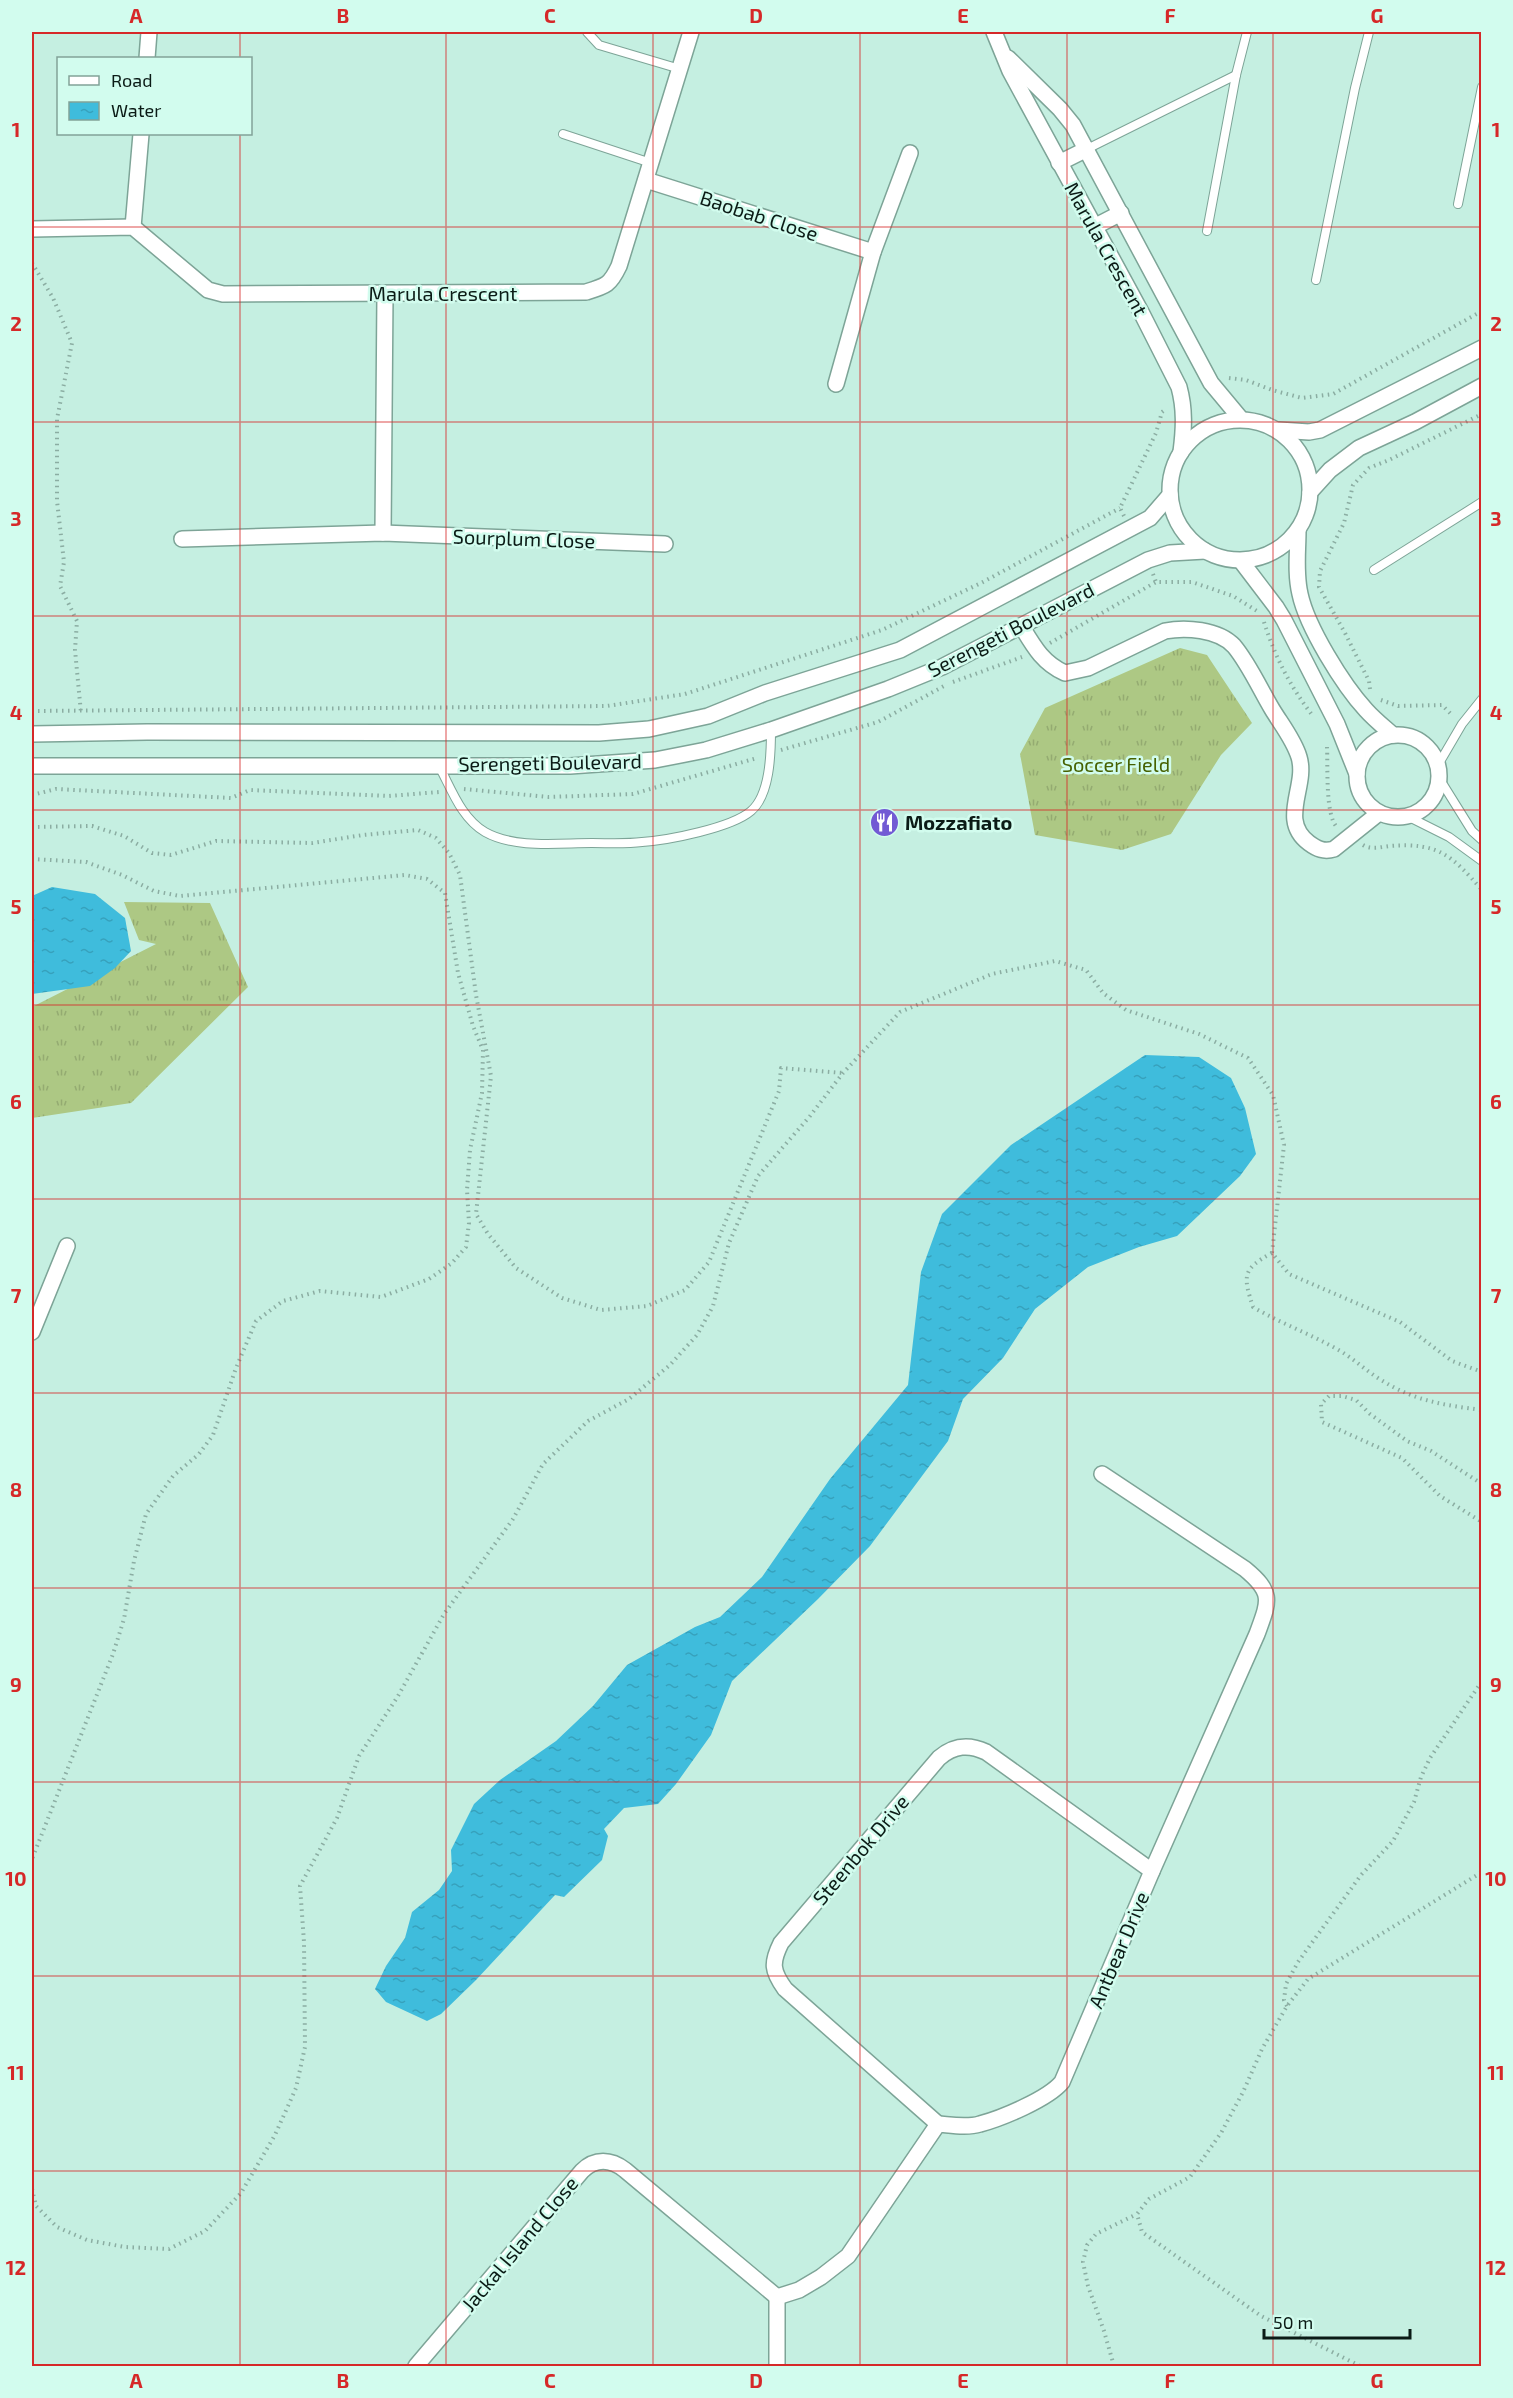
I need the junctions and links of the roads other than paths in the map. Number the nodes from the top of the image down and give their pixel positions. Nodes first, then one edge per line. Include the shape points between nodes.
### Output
1 (149, 32) edge
2 (587, 32) edge
3 (692, 32) edge
4 (994, 32) edge
5 (1247, 32) edge
6 (1369, 32) edge
7 (1002, 52) junction
8 (147, 57) edge
9 (680, 69) junction
10 (1236, 75) junction
11 (1482, 87) edge
12 (563, 134) dead end
13 (141, 135) edge
14 (1087, 149) junction
15 (910, 153) dead end
16 (651, 163) junction
17 (1059, 164) junction
18 (646, 180) junction
19 (1458, 204) dead end
20 (1121, 213) junction
21 (1094, 227) junction
22 (133, 228) junction
23 (32, 229) edge
24 (1207, 231) dead end
25 (873, 252) junction
26 (1316, 280) dead end
27 (385, 294) junction
28 (1482, 348) edge
29 (836, 384) dead end
30 (1482, 386) edge
31 (1241, 419) junction
32 (1279, 430) junction
33 (1181, 452) junction
34 (1310, 492) junction
35 (1170, 495) junction
36 (1482, 502) edge
37 (1298, 530) junction
38 (384, 533) junction
39 (182, 539) dead end
40 (665, 544) dead end
41 (1205, 550) junction
42 (1241, 561) junction
43 (1374, 570) dead end
44 (1022, 627) junction
45 (1482, 699) edge
46 (771, 730) junction
47 (32, 734) edge
48 (1393, 735) junction
49 (32, 766) edge
50 (439, 766) junction
51 (1439, 772) junction
52 (1358, 774) junction
53 (1379, 813) junction
54 (1407, 816) junction
55 (1482, 840) edge
56 (1482, 861) edge
57 (67, 1246) dead end
58 (32, 1332) edge
59 (1102, 1474) dead end
60 (1152, 1871) junction
61 (938, 2124) junction
62 (777, 2297) junction
63 (416, 2367) edge
64 (777, 2367) edge

1 - 8 street
2 - 9 lane via 599,45
3 - 9 street, Marula Crescent
4 - 7 street, Marula Crescent
5 - 10 lane
6 - 26 lane
7 - 14 street, Marula Crescent via 1060,109
7 - 17 street, Marula Crescent
9 - 16 street, Marula Crescent
10 - 14 lane
10 - 24 lane
11 - 19 lane
12 - 16 lane
13 - 22 street
14 - 17 street
14 - 20 street, Marula Crescent
15 - 25 street
16 - 18 street, Marula Crescent
17 - 21 street, Marula Crescent
18 - 25 street, Baobab Close
18 - 27 street, Marula Crescent via 619,266 613,280 605,286 571,294
20 - 21 street
20 - 31 street, Marula Crescent via 1211,383
21 - 33 street, Marula Crescent via 1179,387 1184,426
22 - 23 street
22 - 27 street, Marula Crescent via 208,290 217,293
25 - 29 street
27 - 38 street
28 - 32 street via 1320,430
30 - 34 street via 1359,448 1330,470
31 - 32 street
31 - 33 street via 1211,425
32 - 34 street via 1295,445 1306,465
33 - 35 street via 1170,482
34 - 37 street via 1308,510
35 - 41 street via 1181,529 1197,547
35 - 47 street, Serengeti Boulevard via 1150,518 900,650 765,693 708,716 649,729 599,733
36 - 43 lane
37 - 42 street via 1283,546 1263,557
37 - 48 street via 1298,580 1308,617 1323,644
38 - 39 street, Sourplum Close
38 - 40 street, Sourplum Close
41 - 42 street via 1219,558
41 - 44 street, Serengeti Boulevard via 1170,553 1148,560
42 - 52 street via 1276,607 1337,724
44 - 46 street, Serengeti Boulevard via 942,667
44 - 53 street via 1036,651 1065,674 1088,668 1164,631 1198,630 1221,637 1233,645 1300,759 1294,823 1298,833 1313,846 1328,851
45 - 51 lane via 1462,724
46 - 50 street, Serengeti Boulevard via 706,750 655,760 570,766
46 - 50 lane via 771,753 762,798 750,812 722,826 643,842 537,843 484,832 467,817
48 - 51 street via 1413,737 1424,744 1433,753
48 - 52 street via 1376,741 1365,751
49 - 50 street, Serengeti Boulevard
51 - 54 street via 1437,791 1430,802
51 - 55 lane via 1472,831
52 - 53 street via 1360,792
53 - 54 street
54 - 56 lane via 1449,837
57 - 58 street
59 - 60 street, Antbear Drive via 1245,1569 1260,1581 1267,1598 1260,1627 1233,1693
60 - 61 street, Antbear Drive via 1062,2082 1040,2099 979,2125
60 - 61 street, Steenbok Drive via 986,1752 957,1747 939,1758 781,1943 774,1956 774,1969 785,1989
61 - 62 street via 848,2256 799,2290
62 - 63 street, Jackal Island Close via 625,2170 600,2161 582,2171
62 - 64 street

